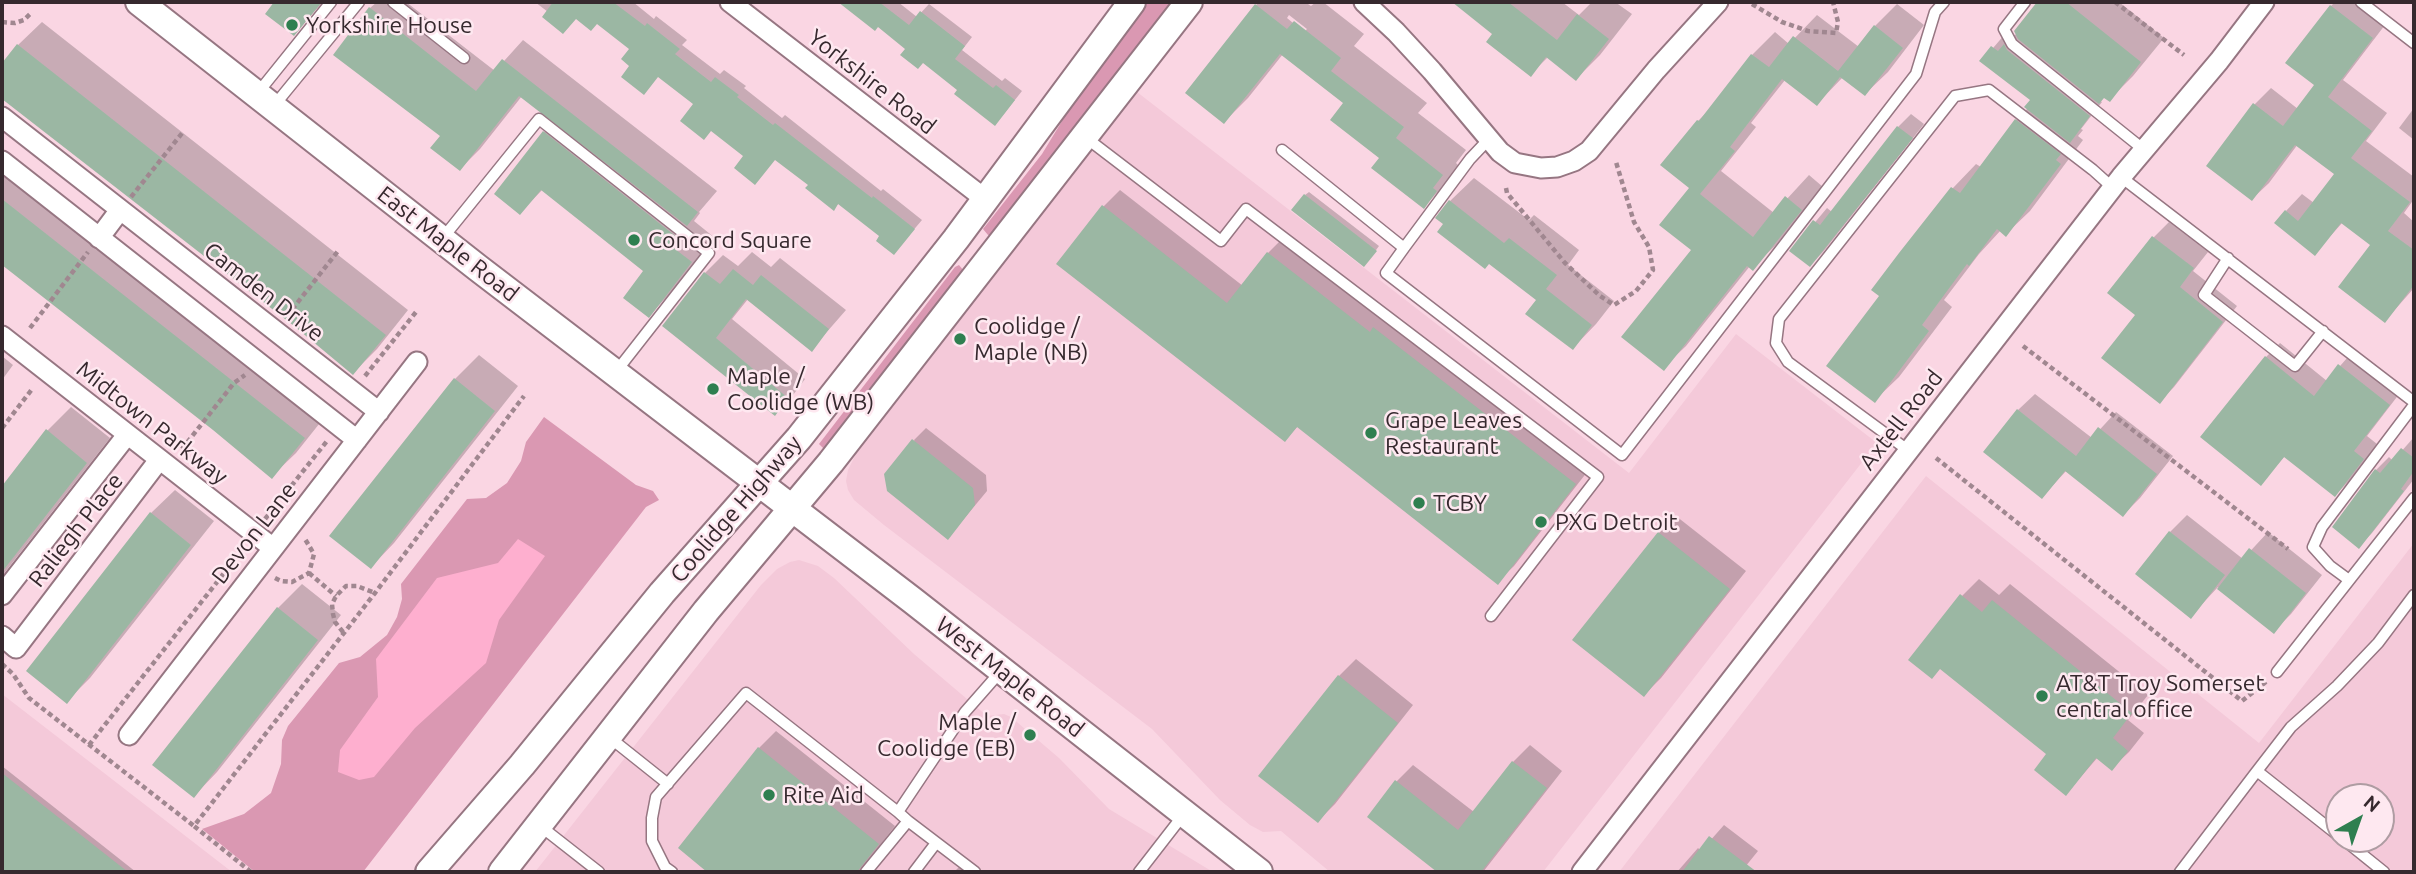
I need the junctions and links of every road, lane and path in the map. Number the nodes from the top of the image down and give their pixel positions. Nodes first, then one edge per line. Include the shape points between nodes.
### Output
1 (139, 2) edge
2 (331, 2) edge
3 (359, 2) edge
4 (393, 2) edge
5 (730, 2) edge
6 (1132, 2) edge
7 (1189, 2) edge
8 (1364, 2) edge
9 (1718, 2) edge
10 (1833, 2) edge
11 (1944, 2) edge
12 (2025, 2) edge
13 (2115, 2) edge
14 (2264, 2) edge
15 (2361, 2) edge
16 (1752, 4) dead end
17 (31, 13) dead end
18 (2, 22) edge
19 (2414, 43) edge
20 (2184, 55) dead end
21 (464, 58) dead end
22 (265, 100) junction
23 (2, 117) edge
24 (183, 132) dead end
25 (1084, 137) junction
26 (1488, 140) junction
27 (2143, 149) junction
28 (1282, 150) dead end
29 (2, 161) edge
30 (1616, 162) dead end
31 (2117, 183) junction
32 (1506, 188) dead end
33 (985, 199) junction
34 (123, 207) junction
35 (442, 239) junction
36 (956, 239) junction
37 (97, 241) junction
38 (1404, 248) junction
39 (338, 251) dead end
40 (2228, 258) junction
41 (987, 263) junction
42 (416, 312) dead end
43 (280, 325) dead end
44 (30, 328) dead end
45 (2323, 331) junction
46 (2, 336) edge
47 (2023, 346) dead end
48 (418, 362) dead end
49 (250, 368) dead end
50 (615, 373) junction
51 (358, 385) dead end
52 (33, 388) dead end
53 (523, 396) dead end
54 (2414, 403) edge
55 (379, 412) junction
56 (2, 428) edge
57 (332, 434) dead end
58 (127, 435) junction
59 (357, 440) junction
60 (182, 449) dead end
61 (1909, 451) junction
62 (1936, 458) dead end
63 (159, 460) junction
64 (759, 484) junction
65 (2414, 498) edge
66 (792, 509) junction
67 (261, 524) dead end
68 (300, 535) dead end
69 (247, 542) dead end
70 (273, 548) junction
71 (2288, 549) dead end
72 (309, 573) junction
73 (271, 576) dead end
74 (2349, 580) junction
75 (375, 593) junction
76 (2, 595) edge
77 (2414, 595) edge
78 (336, 596) junction
79 (1491, 616) dead end
80 (343, 632) junction
81 (2, 636) edge
82 (2, 664) edge
83 (1001, 670) junction
84 (2277, 672) joint
85 (129, 734) dead end
86 (609, 737) junction
87 (89, 745) junction
88 (522, 765) junction
89 (2257, 771) junction
90 (668, 784) junction
91 (898, 811) junction
92 (1184, 814) junction
93 (908, 821) junction
94 (539, 825) junction
95 (2325, 825) edge
96 (194, 826) junction
97 (936, 842) junction
98 (2360, 853) edge
99 (251, 872) edge
100 (429, 872) edge
101 (448, 872) edge
102 (502, 872) edge
103 (599, 872) edge
104 (672, 872) edge
105 (866, 872) edge
106 (914, 872) edge
107 (975, 872) edge
108 (1139, 872) edge
109 (1259, 872) edge
110 (1582, 872) edge
111 (2180, 872) edge
112 (2384, 872) edge

1 - 22 main road, East Maple Road
2 - 22 lane
3 - 22 lane
4 - 21 lane
5 - 33 street, Yorkshire Road
6 - 33 main road, Coolidge Highway
7 - 25 main road, Coolidge Highway
8 - 26 street via 1432,71
9 - 26 street via 1589,151 1574,161 1541,168 1515,163
10 - 16 path via 1836,33 1808,31
11 - 38 lane via 1935,12 1916,74 1622,455 1386,272
12 - 27 lane via 2004,29 2012,44
13 - 20 path
14 - 27 street, Axtell Road
15 - 19 lane
17 - 18 path via 15,23
22 - 35 main road, East Maple Road
23 - 34 street, Camden Drive
24 - 34 path
25 - 41 main road, Coolidge Highway
25 - 79 lane via 1221,241 1246,209 1598,477
26 - 38 lane
27 - 31 street, Axtell Road
28 - 38 lane
29 - 37 street
30 - 32 path via 1634,222 1649,247 1653,270 1636,291 1614,305 1565,263
31 - 40 lane
31 - 61 street, Axtell Road
31 - 61 lane via 1989,90 1955,96 1779,319 1776,342 1787,362
33 - 36 main road, Coolidge Highway
34 - 37 street
34 - 55 street, Camden Drive
35 - 50 main road, East Maple Road
35 - 50 lane via 539,119 709,253
36 - 41 main road
36 - 64 main road, Coolidge Highway
37 - 44 path
37 - 59 street
39 - 43 path
40 - 45 lane
40 - 45 lane via 2204,295 2295,366
41 - 66 main road, Coolidge Highway
42 - 51 path
45 - 54 lane
46 - 58 street, Midtown Parkway
47 - 71 path
48 - 55 street, Devon Lane
49 - 60 path
50 - 64 main road, East Maple Road
52 - 56 path
53 - 75 path
54 - 74 lane via 2322,527 2313,547
55 - 59 street, Devon Lane
57 - 67 path
58 - 63 street, Midtown Parkway
58 - 76 street, Raliegh Place
59 - 70 street, Devon Lane
61 - 110 street, Axtell Road
62 - 84 path via 2242,701
63 - 70 street, Midtown Parkway
63 - 81 street, Raliegh Place via 16,648
64 - 66 main road, West Maple Road
64 - 88 main road, Coolidge Highway via 662,593
65 - 74 lane
66 - 83 main road, West Maple Road
66 - 86 main road, Coolidge Highway via 714,600
68 - 72 path via 314,554
69 - 87 path
70 - 85 street, Devon Lane
72 - 73 path via 292,582
72 - 78 path
74 - 84 lane
75 - 78 path via 346,586
75 - 80 path
77 - 89 lane via 2378,643 2291,727
78 - 80 path via 333,614
80 - 96 path
82 - 87 path via 29,698
83 - 91 lane via 965,712
83 - 92 main road, West Maple Road
86 - 90 lane
86 - 94 main road, Coolidge Highway
87 - 96 path
88 - 100 main road, Coolidge Highway
88 - 101 main road via 514,792
89 - 95 lane
89 - 111 lane
90 - 91 lane via 746,693
90 - 104 lane via 656,797 653,841
91 - 93 lane
92 - 108 lane
92 - 109 main road, West Maple Road
93 - 97 lane
93 - 105 lane
94 - 102 main road, Coolidge Highway
94 - 103 lane
96 - 99 path
97 - 106 lane
97 - 107 lane
98 - 112 lane

